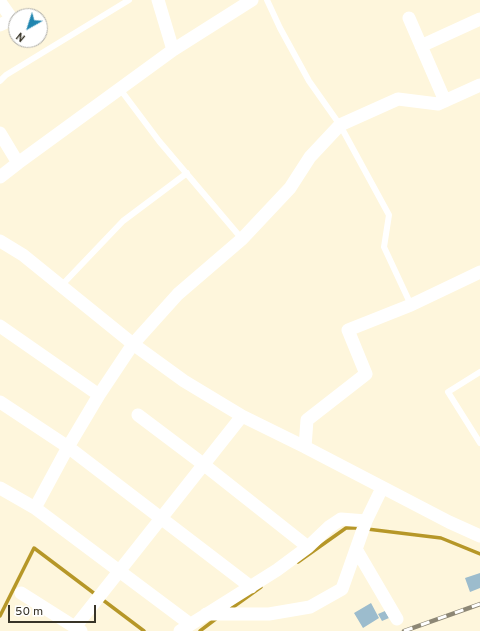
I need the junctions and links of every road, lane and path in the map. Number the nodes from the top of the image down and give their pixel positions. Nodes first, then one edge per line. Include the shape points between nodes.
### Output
1 (129, 0) edge
2 (158, 0) edge
3 (252, 0) edge
4 (267, 0) edge
5 (0, 2) edge
6 (409, 18) dead end
7 (480, 19) edge
8 (0, 25) edge
9 (421, 46) junction
10 (173, 50) junction
11 (0, 81) edge
12 (480, 85) edge
13 (120, 88) junction
14 (445, 101) junction
15 (340, 125) junction
16 (0, 133) edge
17 (18, 163) junction
18 (187, 173) junction
19 (0, 177) edge
20 (242, 239) junction
21 (0, 241) edge
22 (480, 272) edge
23 (61, 286) junction
24 (411, 305) junction
25 (0, 326) edge
26 (133, 344) junction
27 (480, 372) edge
28 (99, 395) junction
29 (0, 402) edge
30 (138, 415) dead end
31 (242, 416) junction
32 (480, 443) edge
33 (68, 447) junction
34 (305, 447) junction
35 (203, 464) junction
36 (0, 488) edge
37 (382, 488) junction
38 (35, 508) junction
39 (162, 518) junction
40 (366, 521) junction
41 (480, 536) edge
42 (308, 547) junction
43 (356, 549) junction
44 (120, 571) junction
45 (250, 587) junction
46 (21, 593) dead end
47 (206, 614) junction
48 (397, 619) dead end
49 (185, 627) edge
50 (78, 629) edge

1 - 11 lane
2 - 10 street
3 - 10 street
4 - 15 lane via 309,81
5 - 8 street via 12,18
6 - 9 street
7 - 9 street
9 - 14 street
10 - 13 street
12 - 14 street
13 - 17 street
13 - 18 lane via 159,142
14 - 15 street via 438,104 398,99
15 - 20 street via 310,158 290,188
15 - 24 lane via 389,215 384,247
16 - 17 street
17 - 19 street
18 - 20 lane
18 - 23 lane via 123,221
20 - 26 street via 178,294
21 - 23 street via 23,255
22 - 24 street
23 - 26 street
24 - 34 street via 348,330 366,374 307,420
25 - 28 street
26 - 28 street
26 - 31 street via 184,381
27 - 32 lane via 448,392
28 - 33 street
29 - 33 street
30 - 35 street
31 - 34 street
31 - 35 street
33 - 38 street
33 - 39 street
34 - 37 street
35 - 39 street
35 - 42 street
36 - 38 street
37 - 40 street
37 - 41 street
38 - 44 street
39 - 44 street
39 - 45 street
40 - 42 street via 341,519
40 - 43 street
42 - 45 street
43 - 47 street via 342,589 310,607 269,614
43 - 48 street
44 - 49 street
44 - 50 street
45 - 47 street
46 - 50 street
47 - 49 street

